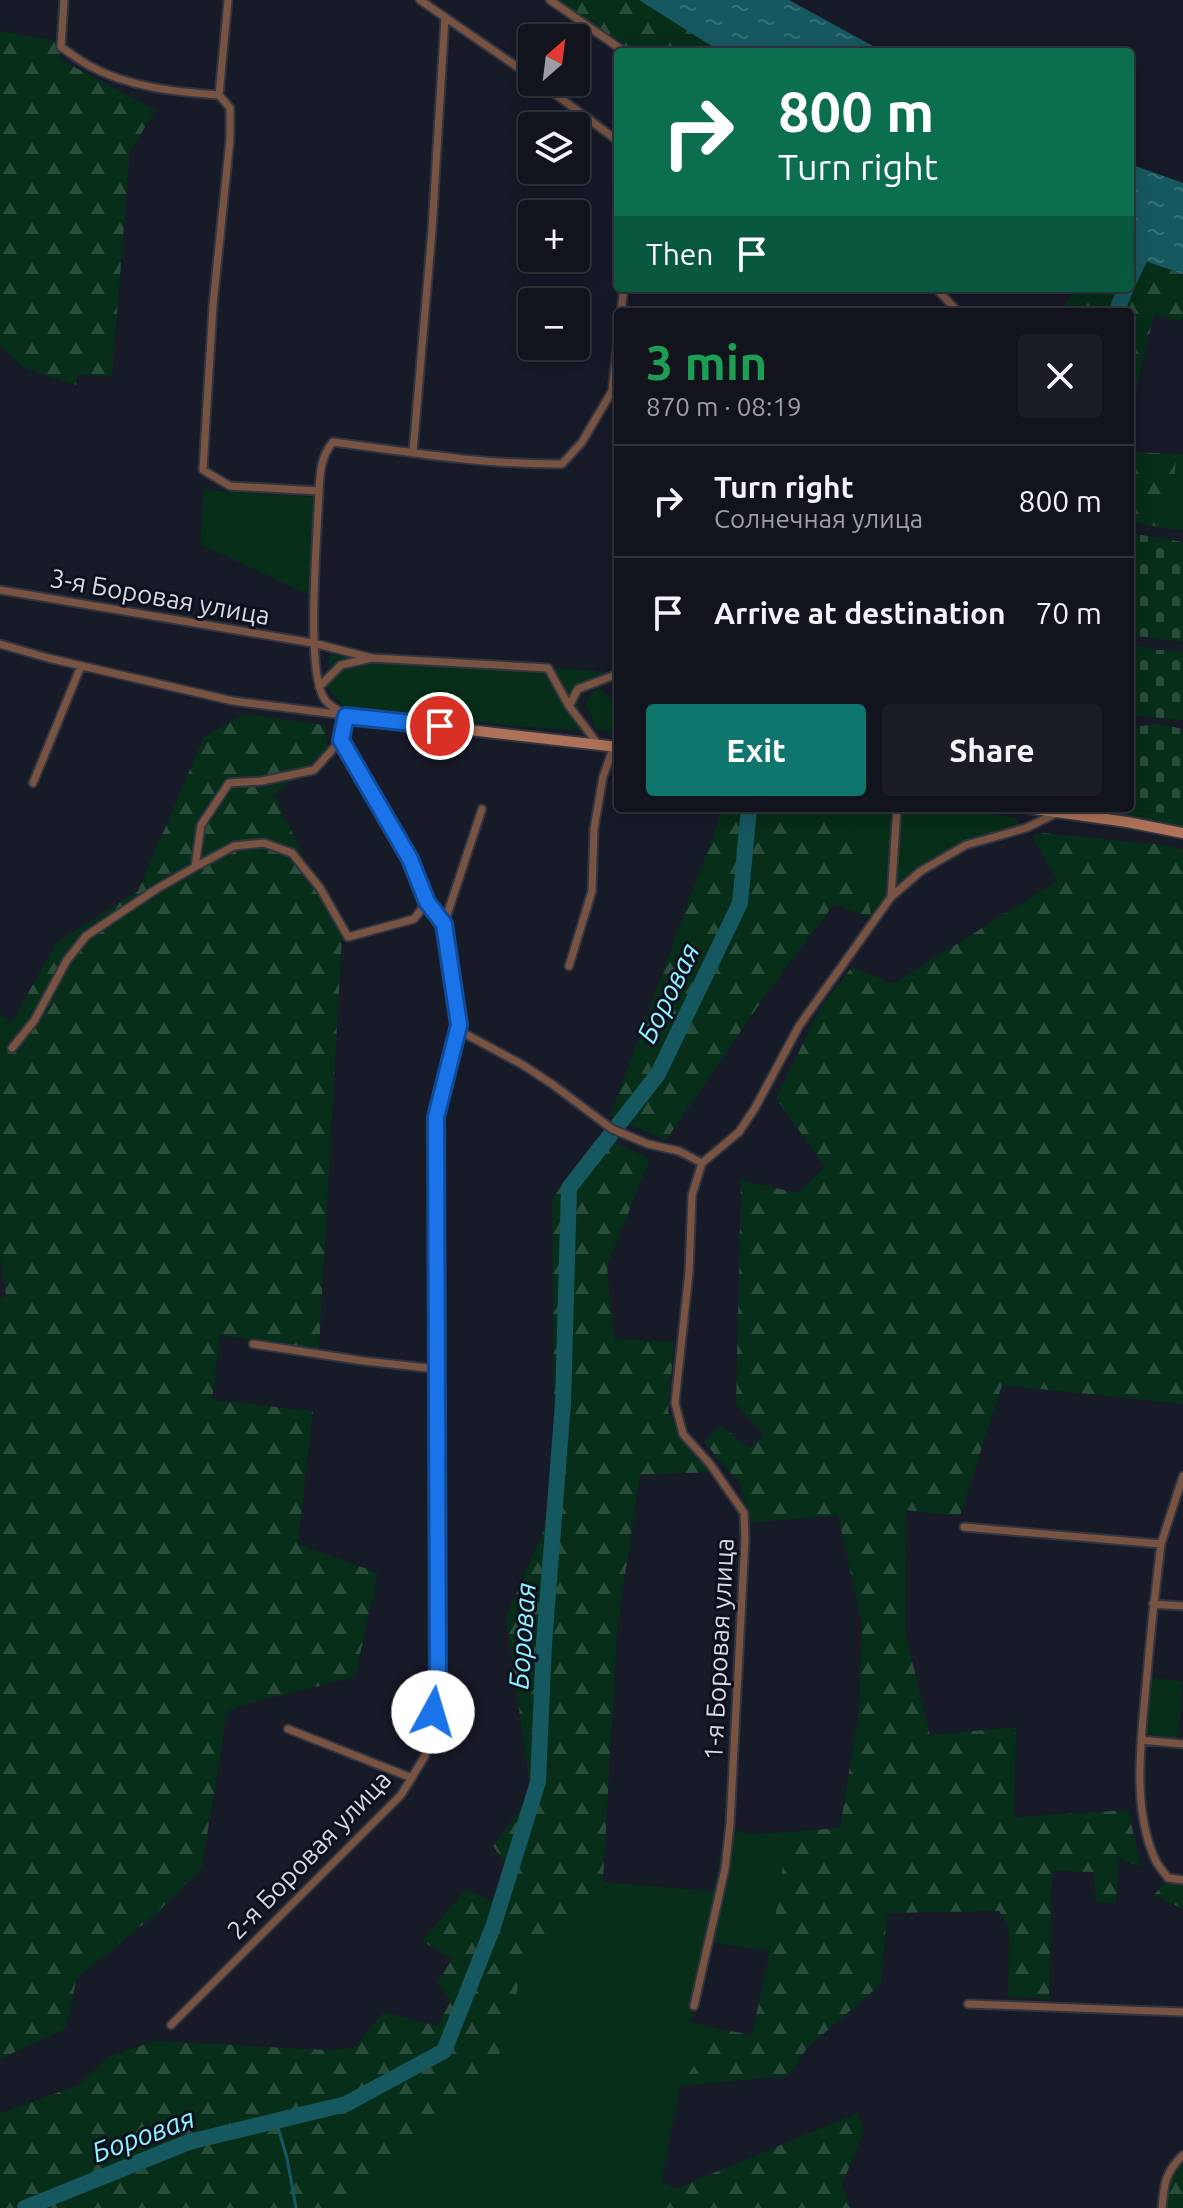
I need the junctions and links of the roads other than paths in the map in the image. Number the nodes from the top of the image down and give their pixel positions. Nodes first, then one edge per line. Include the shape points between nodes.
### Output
1 (64, 0) edge
2 (228, 0) edge
3 (420, 0) edge
4 (550, 0) edge
5 (445, 17) junction
6 (619, 48) edge
7 (518, 67) edge
8 (219, 95) junction
9 (558, 96) edge
10 (614, 138) edge
11 (940, 292) edge
12 (954, 308) edge
13 (614, 374) edge
14 (413, 452) junction
15 (319, 491) junction
16 (0, 590) edge
17 (313, 643) junction
18 (0, 644) edge
19 (372, 658) junction
20 (81, 666) junction
21 (614, 676) edge
22 (319, 687) junction
23 (569, 706) junction
24 (346, 716) junction
25 (341, 740) junction
26 (598, 744) junction
27 (614, 746) edge
28 (614, 751) edge
29 (33, 783) dead end
30 (482, 809) dead end
31 (897, 812) edge
32 (1059, 812) joint
33 (1183, 833) edge
34 (195, 867) junction
35 (891, 897) junction
36 (427, 902) junction
37 (444, 924) junction
38 (569, 966) dead end
39 (458, 1030) junction
40 (12, 1048) dead end
41 (702, 1163) junction
42 (253, 1344) dead end
43 (437, 1369) junction
44 (1183, 1476) edge
45 (964, 1527) dead end
46 (1161, 1544) junction
47 (1153, 1604) junction
48 (1183, 1606) edge
49 (288, 1729) dead end
50 (1141, 1740) junction
51 (1183, 1744) edge
52 (412, 1778) junction
53 (1183, 1880) edge
54 (968, 2004) dead end
55 (694, 2006) dead end
56 (1183, 2012) edge
57 (171, 2025) dead end
58 (1183, 2155) edge
59 (1162, 2208) edge

1 - 8 street via 61,47 89,66 174,92
2 - 8 street
3 - 5 street
4 - 6 street
5 - 7 street
5 - 14 street
8 - 15 street via 230,108 230,139 203,470 230,486
9 - 10 street
11 - 12 street
13 - 14 street via 612,391 582,442 562,464
14 - 15 street via 333,442 325,451
15 - 17 street
16 - 17 street, 3-я Боровая улица
17 - 19 street, 3-я Боровая улица
17 - 22 street
18 - 20 street
19 - 22 street via 341,665
19 - 23 street via 548,668
20 - 24 street via 233,701
20 - 29 street
21 - 23 street via 578,689
22 - 24 street via 325,701
23 - 26 street
24 - 25 street
24 - 26 street
25 - 34 street via 314,770 229,783 201,825
25 - 36 street, 2-я Боровая улица via 410,859
26 - 27 street
28 - 38 street via 603,777 594,829 592,891
30 - 37 street
31 - 35 street
32 - 33 street
32 - 35 street via 1026,828 966,845 921,871
34 - 36 street via 234,846 264,843 292,853 348,937 414,919
34 - 40 street via 86,936
35 - 41 street via 799,1026 739,1132
36 - 37 street, 2-я Боровая улица
37 - 39 street, 2-я Боровая улица
39 - 41 street via 523,1065 612,1129
39 - 43 street, 2-я Боровая улица via 436,1117
41 - 55 street, 1-я Боровая улица via 692,1195 675,1403 683,1434 744,1513 745,1540 730,1824
42 - 43 street
43 - 52 street, 2-я Боровая улица via 438,1690 425,1756
44 - 46 street
45 - 46 street
46 - 47 street
47 - 48 street
47 - 50 street
49 - 52 street
50 - 51 street
50 - 53 street via 1141,1801 1148,1839 1168,1878
52 - 57 street, 2-я Боровая улица
54 - 56 street
58 - 59 street via 1169,2168

